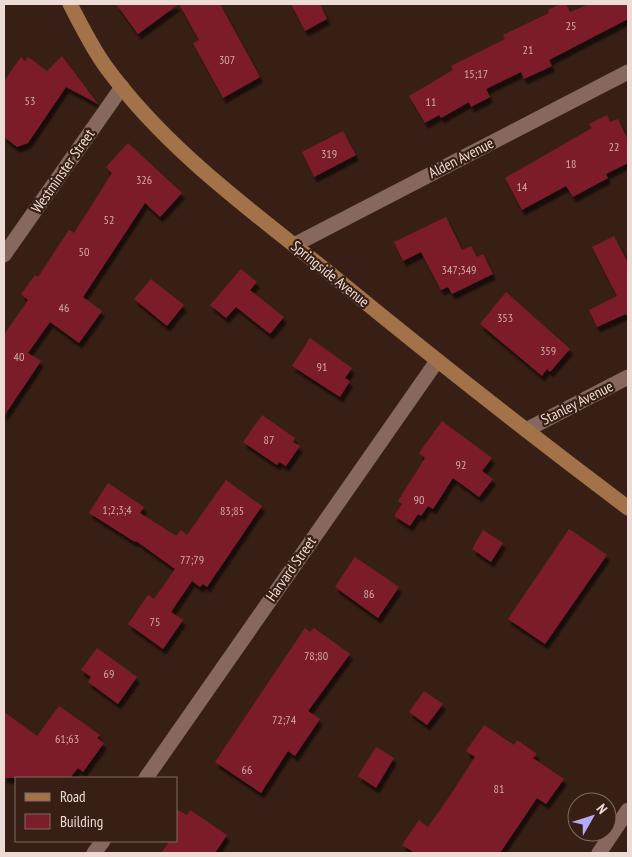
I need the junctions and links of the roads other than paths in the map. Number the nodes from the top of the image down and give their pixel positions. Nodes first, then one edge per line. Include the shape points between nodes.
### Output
1 (70, 4) edge
2 (628, 72) edge
3 (122, 87) junction
4 (294, 245) junction
5 (4, 255) edge
6 (436, 360) junction
7 (628, 377) edge
8 (526, 430) junction
9 (628, 508) edge
10 (147, 777) edge
11 (628, 810) edge
12 (101, 842) edge
13 (94, 853) edge
14 (598, 853) edge

1 - 3 street, Springside Avenue via 104,65
2 - 4 street, Alden Avenue
3 - 4 street, Springside Avenue via 164,134 237,200
3 - 5 street, Westminster Street
4 - 6 street, Springside Avenue
6 - 8 street, Springside Avenue
6 - 10 street, Harvard Street
7 - 8 street, Stanley Avenue
8 - 9 street, Springside Avenue
11 - 14 street
12 - 13 street

